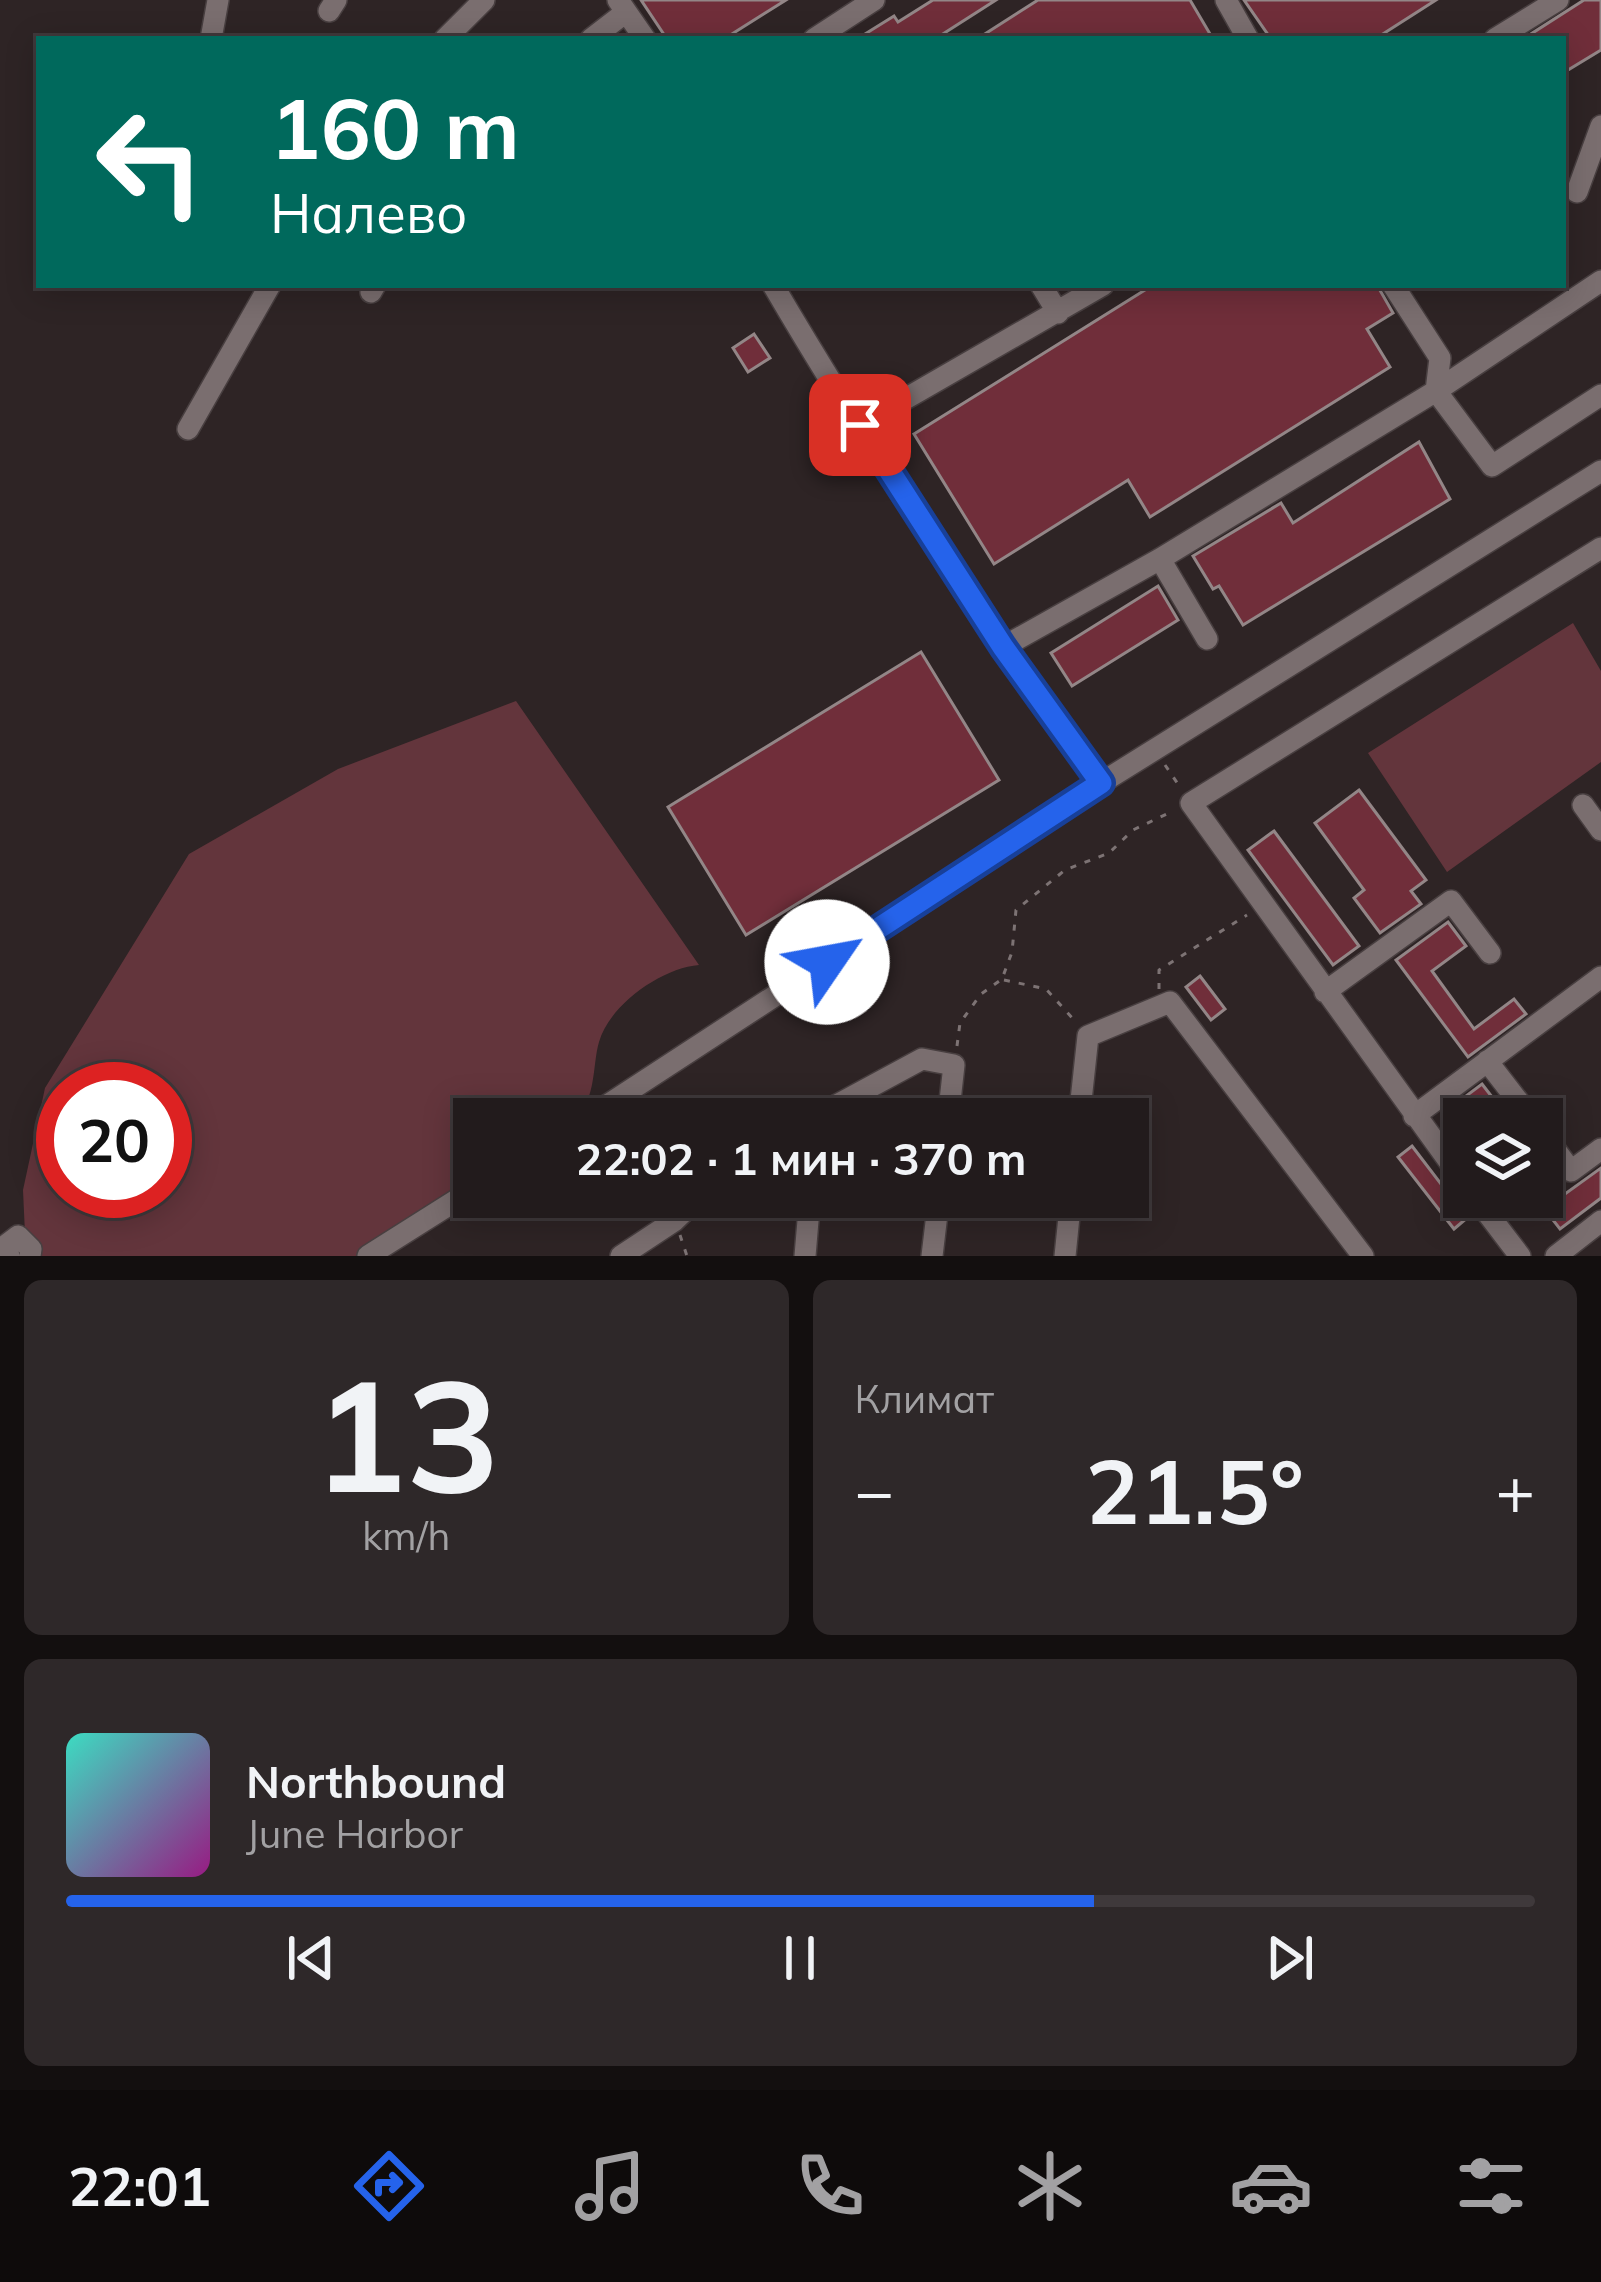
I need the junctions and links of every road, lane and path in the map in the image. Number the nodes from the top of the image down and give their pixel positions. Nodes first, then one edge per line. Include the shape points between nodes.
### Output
1 (218, 0) edge
2 (484, 0) edge
3 (874, 0) edge
4 (1226, 0) edge
5 (1558, 0) edge
6 (622, 6) edge
7 (212, 36) edge
8 (448, 36) edge
9 (594, 36) edge
10 (643, 36) edge
11 (819, 36) edge
12 (1246, 36) edge
13 (1500, 36) edge
14 (1601, 126) edge
15 (1576, 192) dead end
16 (1601, 281) edge
17 (268, 288) edge
18 (774, 288) edge
19 (1043, 288) edge
20 (1098, 288) edge
21 (1395, 288) edge
22 (1058, 313) junction
23 (1436, 391) junction
24 (1601, 395) edge
25 (860, 425) junction
26 (188, 429) dead end
27 (1601, 471) edge
28 (1601, 548) edge
29 (1160, 559) junction
30 (1207, 639) dead end
31 (1003, 647) junction
32 (1171, 773) dead end
33 (1101, 783) junction
34 (1186, 795) junction
35 (1583, 805) dead end
36 (1601, 830) edge
37 (1263, 905) junction
38 (1490, 952) dead end
39 (1601, 977) edge
40 (1002, 980) junction
41 (1325, 992) junction
42 (1165, 1004) junction
43 (1088, 1036) junction
44 (1487, 1061) junction
45 (954, 1065) junction
46 (618, 1098) edge
47 (850, 1098) edge
48 (950, 1098) edge
49 (1081, 1098) edge
50 (1516, 1098) edge
51 (1414, 1116) junction
52 (1601, 1149) edge
53 (1443, 1154) edge
54 (1563, 1160) edge
55 (453, 1203) edge
56 (677, 1218) edge
57 (808, 1218) edge
58 (937, 1218) edge
59 (1069, 1218) edge
60 (1491, 1218) edge
61 (1601, 1221) edge
62 (10, 1256) edge
63 (30, 1256) edge
64 (368, 1256) edge
65 (621, 1256) edge
66 (805, 1256) edge
67 (932, 1256) edge
68 (1065, 1256) edge
69 (1363, 1256) edge
70 (1520, 1256) edge
71 (1556, 1256) edge

1 - 7 street
2 - 8 street
3 - 11 street
4 - 12 street
5 - 13 street
6 - 9 street
6 - 10 street
14 - 15 street
16 - 23 street
17 - 26 street
18 - 25 street
19 - 22 street
20 - 22 street
21 - 23 street via 1440,358
22 - 25 street
23 - 24 street via 1492,466
23 - 29 street
25 - 31 street
27 - 33 street
28 - 34 street
29 - 30 street
29 - 31 street
31 - 33 street
32 - 34 path
33 - 46 street
34 - 37 street
34 - 40 path via 1016,910
35 - 36 street
37 - 41 street
37 - 42 path via 1159,970
38 - 41 street via 1451,901
39 - 44 street
40 - 43 path via 1046,988
40 - 45 path via 960,1023
41 - 51 street
42 - 43 street
42 - 69 street
43 - 49 street
44 - 50 street
44 - 51 street
45 - 47 street via 922,1059
45 - 48 street
51 - 53 street
52 - 54 street via 1571,1171
55 - 64 street
56 - 65 street
57 - 66 street
58 - 67 street
59 - 68 street
60 - 70 street
61 - 71 street
62 - 63 street via 5,1246 18,1236

